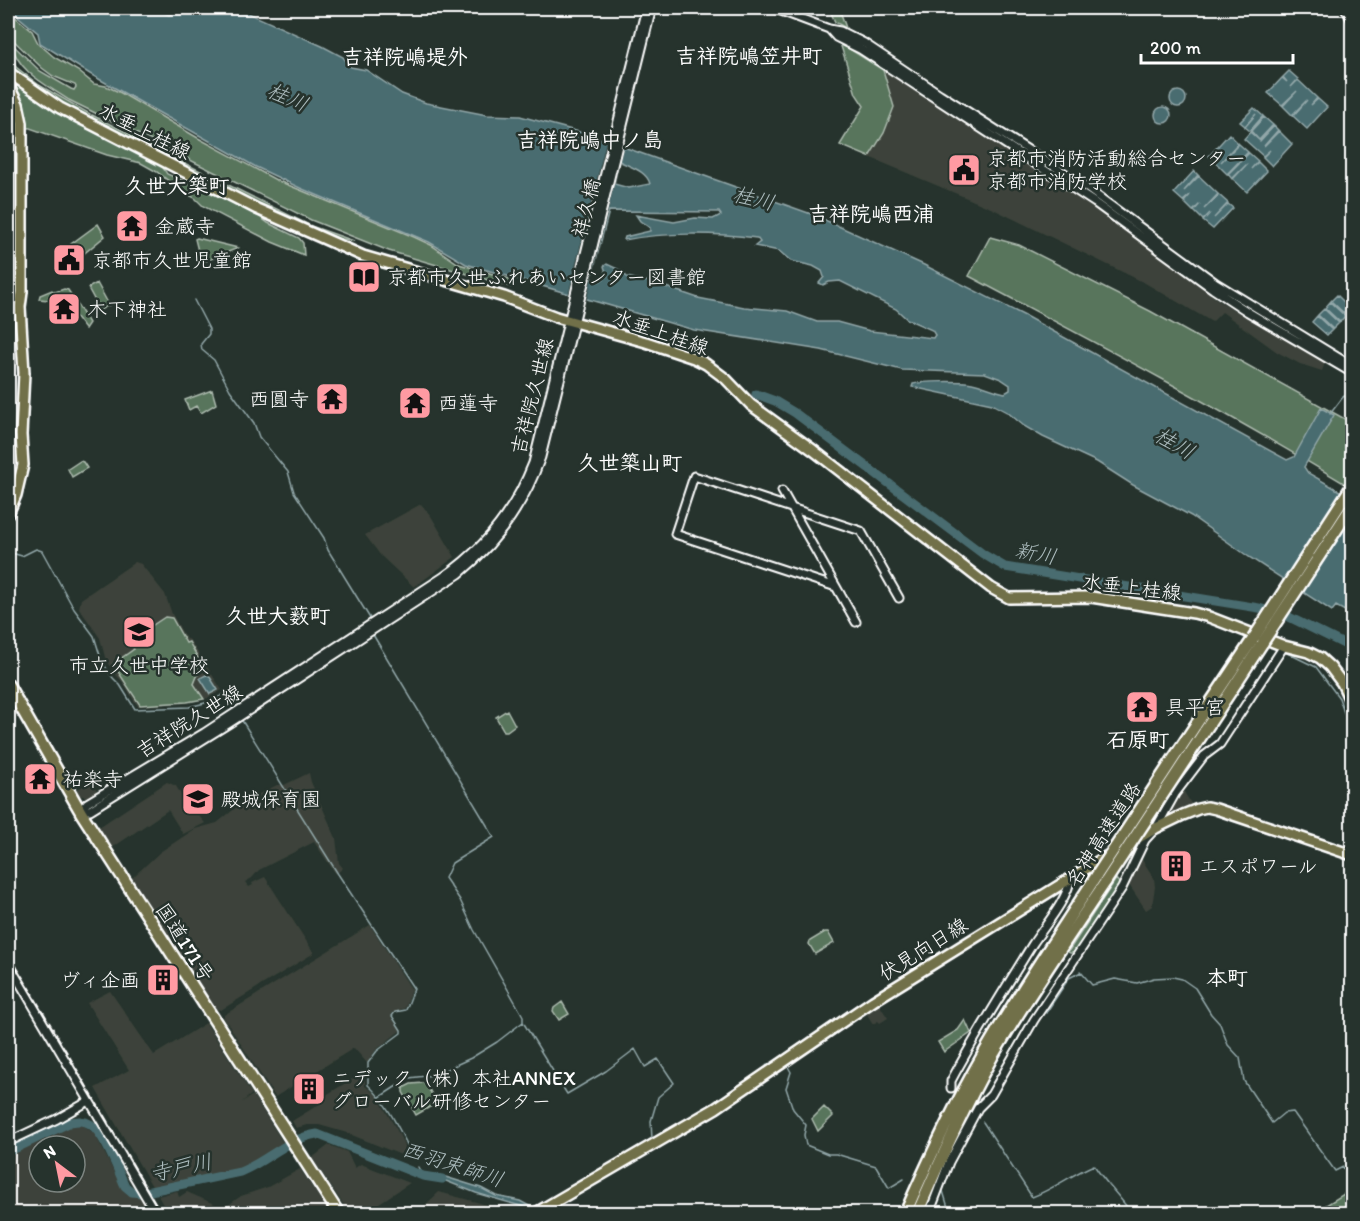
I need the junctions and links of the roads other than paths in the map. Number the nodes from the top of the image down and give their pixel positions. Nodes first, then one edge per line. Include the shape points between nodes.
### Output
1 (646, 8) edge
2 (652, 8) edge
3 (773, 8) edge
4 (1345, 8) edge
5 (1353, 21) edge
6 (830, 29) junction
7 (8, 72) edge
8 (8, 86) edge
9 (574, 311) junction
10 (571, 322) junction
11 (1353, 366) edge
12 (1353, 373) edge
13 (1353, 486) edge
14 (782, 491) dead end
15 (1353, 506) edge
16 (792, 508) junction
17 (8, 514) edge
18 (836, 587) junction
19 (899, 598) dead end
20 (856, 622) dead end
21 (1258, 640) junction
22 (1284, 646) junction
23 (8, 685) edge
24 (1353, 705) edge
25 (80, 811) junction
26 (1156, 828) junction
27 (1353, 855) edge
28 (1071, 877) junction
29 (8, 963) edge
30 (951, 1088) dead end
31 (969, 1089) junction
32 (89, 1101) junction
33 (8, 1142) edge
34 (935, 1172) junction
35 (153, 1212) edge
36 (339, 1214) edge
37 (534, 1214) edge
38 (905, 1214) edge
39 (916, 1214) edge
40 (922, 1214) edge
41 (929, 1214) edge

1 - 9 street, 祥久橋
2 - 9 street, 祥久橋
3 - 6 street
4 - 5 street
6 - 11 street via 864,43 1080,183 1216,283
6 - 12 street via 836,37 1095,203 1213,289
7 - 10 main road, 水垂上桂線 via 60,108 313,234 363,256 504,297
8 - 17 main road via 22,123 20,308 24,373 23,465
9 - 10 street, 吉祥院久世線
10 - 22 main road, 水垂上桂線 via 675,351 713,369 751,405 1009,598 1091,597 1194,613
10 - 25 street, 吉祥院久世線 via 541,456 526,491 491,545 459,574 172,760 90,810
13 - 21 highway, 名神高速道路, bridge
14 - 16 street
15 - 21 highway, 名神高速道路, bridge
16 - 18 street
16 - 18 street via 694,476 675,534
16 - 19 street via 861,531
18 - 20 street
21 - 31 highway, 名神高速道路, bridge via 1058,944
22 - 24 main road, 水垂上桂線 via 1308,652 1325,662 1347,690
22 - 26 street via 1220,744 1198,762
23 - 25 highway, 国道171号
25 - 36 highway, 国道171号
26 - 27 main road, 伏見向日線 via 1207,807
26 - 28 main road, 伏見向日線
26 - 41 street via 991,1095 978,1108
28 - 30 street via 1060,902 980,1027 951,1081
28 - 37 main road, 伏見向日線 via 880,997 716,1108
29 - 32 street
31 - 34 highway, 名神高速道路
31 - 38 highway, 名神高速道路 via 929,1159
32 - 33 street
32 - 35 street
34 - 39 highway, 名神高速道路
34 - 40 highway

